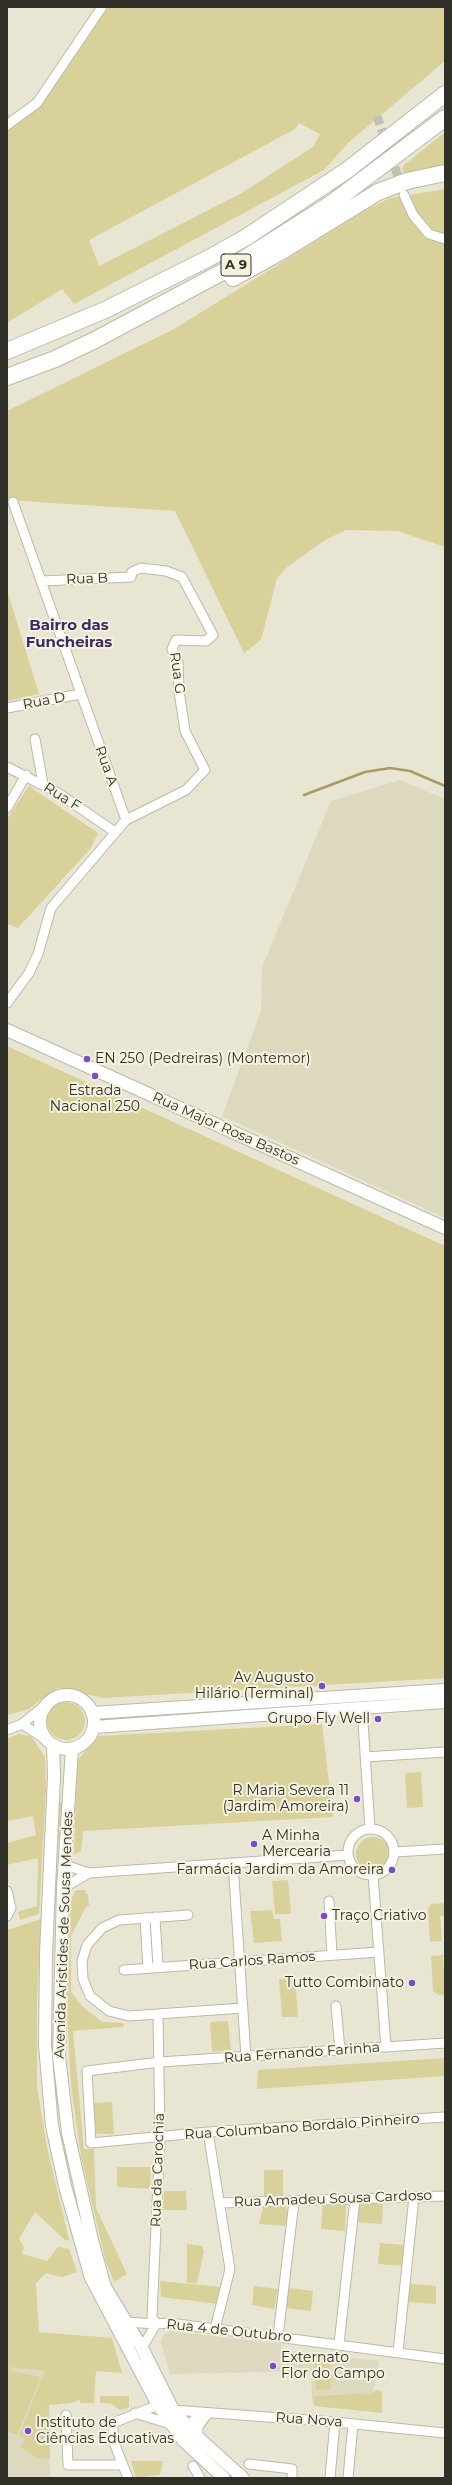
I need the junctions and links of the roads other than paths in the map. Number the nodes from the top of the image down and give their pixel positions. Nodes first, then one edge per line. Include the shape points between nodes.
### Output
1 (102, 7) edge
2 (445, 83) edge
3 (445, 94) edge
4 (445, 118) edge
5 (7, 125) edge
6 (372, 152) junction
7 (445, 174) edge
8 (404, 195) tunnel mouth
9 (445, 239) edge
10 (7, 351) edge
11 (7, 377) edge
12 (7, 381) edge
13 (13, 502) dead end
14 (131, 577) joint
15 (42, 581) junction
16 (80, 694) junction
17 (7, 708) edge
18 (35, 739) dead end
19 (7, 766) edge
20 (26, 775) junction
21 (42, 784) junction
22 (7, 808) edge
23 (126, 820) junction
24 (115, 832) junction
25 (7, 1004) edge
26 (7, 1030) edge
27 (445, 1228) edge
28 (445, 1690) edge
29 (445, 1702) edge
30 (48, 1703) junction
31 (362, 1708) junction
32 (92, 1713) junction
33 (22, 1724) junction
34 (94, 1727) junction
35 (7, 1730) edge
36 (49, 1742) junction
37 (72, 1749) junction
38 (445, 1752) edge
39 (365, 1757) junction
40 (370, 1830) junction
41 (445, 1849) edge
42 (394, 1852) junction
43 (348, 1855) junction
44 (233, 1863) junction
45 (65, 1865) junction
46 (89, 1873) junction
47 (373, 1875) junction
48 (63, 1888) junction
49 (7, 1891) edge
50 (329, 1901) dead end
51 (188, 1915) dead end
52 (7, 1916) edge
53 (155, 1917) junction
54 (145, 1918) junction
55 (379, 1952) junction
56 (332, 1955) junction
57 (240, 1962) junction
58 (158, 1967) junction
59 (148, 1968) junction
60 (124, 1970) dead end
61 (336, 2006) dead end
62 (243, 2008) junction
63 (158, 2014) junction
64 (445, 2043) edge
65 (386, 2047) junction
66 (340, 2050) junction
67 (246, 2056) junction
68 (160, 2062) junction
69 (445, 2117) edge
70 (208, 2132) junction
71 (160, 2137) junction
72 (445, 2196) edge
73 (414, 2197) junction
74 (355, 2199) junction
75 (294, 2202) junction
76 (220, 2203) junction
77 (126, 2322) junction
78 (156, 2324) junction
79 (215, 2329) junction
80 (278, 2336) junction
81 (339, 2344) junction
82 (142, 2348) junction
83 (398, 2352) junction
84 (445, 2359) edge
85 (165, 2394) junction
86 (158, 2405) junction
87 (173, 2410) junction
88 (205, 2413) junction
89 (135, 2414) junction
90 (66, 2415) dead end
91 (335, 2422) junction
92 (170, 2424) junction
93 (353, 2424) junction
94 (187, 2427) junction
95 (445, 2433) edge
96 (198, 2438) junction
97 (183, 2440) junction
98 (249, 2464) dead end
99 (122, 2465) junction
100 (193, 2466) dead end
101 (128, 2478) edge
102 (200, 2478) edge
103 (224, 2478) edge
104 (243, 2478) edge
105 (292, 2478) edge
106 (330, 2478) edge
107 (348, 2478) edge

1 - 5 street via 37,103
2 - 6 highway via 404,116
3 - 6 highway, A 9
4 - 11 highway, A 9 via 325,208 228,269 88,343
6 - 10 highway, A 9 via 302,201 209,258 105,310
7 - 12 highway via 407,181 378,192 282,251 107,345 68,363
8 - 9 street via 413,215 429,234
13 - 15 street, Rua A
14 - 15 street, Rua B
14 - 23 street, Rua G via 132,572 141,568 156,568 182,577 212,635 206,641 176,640 172,649 178,662 179,691 186,731 205,770 186,790
15 - 16 street, Rua A
16 - 17 street, Rua D
16 - 23 street, Rua A
18 - 21 street
19 - 20 street, Rua F
20 - 21 street, Rua F
20 - 22 street
21 - 24 street, Rua F
23 - 24 street
24 - 25 street via 51,908 38,954
26 - 27 main road, Rua Major Rosa Bastos
28 - 32 main road
29 - 31 main road
30 - 32 main road via 60,1696 76,1696 86,1703
30 - 33 street
30 - 36 main road via 43,1709 40,1724
31 - 34 main road
31 - 39 street
32 - 34 main road
33 - 35 street
33 - 36 street
34 - 37 main road via 86,1741
36 - 37 main road
36 - 86 main road, Avenida Aristides de Sousa Mendes via 54,1777 46,1954 45,2045 52,2126 79,2244 90,2278
37 - 45 main road, Avenida Aristides de Sousa Mendes
38 - 39 street
39 - 40 street
40 - 42 street via 377,1830 389,1839
40 - 43 street via 364,1830 353,1837
41 - 42 street
42 - 47 street via 390,1865 380,1874
43 - 44 street
43 - 47 street via 350,1862 359,1872
44 - 46 street
44 - 57 street
45 - 46 street
45 - 48 main road, Avenida Aristides de Sousa Mendes
46 - 48 street
47 - 55 street
48 - 77 main road, Avenida Aristides de Sousa Mendes via 58,2028 62,2092 68,2133 92,2240 106,2287
49 - 52 street via 11,1908
50 - 56 street
51 - 53 street
53 - 54 street
53 - 58 street
54 - 59 street
54 - 63 street via 119,1920 102,1928 87,1945 82,1970 90,1996 108,2011 129,2016
55 - 56 street, Rua Carlos Ramos
55 - 65 street
56 - 57 street, Rua Carlos Ramos
57 - 58 street, Rua Carlos Ramos
57 - 62 street
58 - 59 street, Rua Carlos Ramos
59 - 60 street, Rua Carlos Ramos
61 - 66 street
62 - 63 street
62 - 67 street
63 - 68 street, Rua da Carochia
64 - 65 street, Rua Fernando Farinha
65 - 66 street, Rua Fernando Farinha
66 - 67 street, Rua Fernando Farinha
67 - 68 street, Rua Fernando Farinha
68 - 71 street, Rua da Carochia
68 - 71 street, Rua Fernando Farinha via 87,2071 91,2143
69 - 70 street, Rua Columbano Bordalo Pinheiro
70 - 71 street, Rua Columbano Bordalo Pinheiro
70 - 76 street
71 - 78 street, Rua da Carochia via 152,2317
72 - 73 street, Rua Amadeu Sousa Cardoso
73 - 74 street, Rua Amadeu Sousa Cardoso
73 - 83 street
74 - 75 street, Rua Amadeu Sousa Cardoso
74 - 81 street
75 - 76 street, Rua Amadeu Sousa Cardoso
75 - 80 street
76 - 79 street via 230,2269
77 - 78 street, Rua 4 de Outubro
77 - 82 main road, Avenida Aristides de Sousa Mendes
78 - 79 street, Rua 4 de Outubro via 170,2322
78 - 82 street, Rua 4 de Outubro
79 - 80 street, Rua 4 de Outubro
80 - 81 street, Rua 4 de Outubro
81 - 83 street, Rua 4 de Outubro
82 - 85 main road, Avenida Aristides de Sousa Mendes
83 - 84 street, Rua 4 de Outubro
85 - 86 street
85 - 87 main road, Avenida Aristides de Sousa Mendes
86 - 89 street
86 - 92 main road, Avenida Aristides de Sousa Mendes
87 - 88 street, Rua Nova
87 - 94 main road, Avenida Aristides de Sousa Mendes
88 - 91 street, Rua Nova
88 - 94 street
88 - 96 street via 198,2427
89 - 92 street
89 - 99 street via 118,2419 112,2429
90 - 99 street via 68,2465
91 - 93 street, Rua Nova
91 - 106 street
92 - 97 main road, Avenida Aristides de Sousa Mendes
93 - 95 street, Rua Nova
93 - 107 street
94 - 96 main road, Avenida Aristides de Sousa Mendes
94 - 97 street
96 - 104 main road, Avenida Aristides de Sousa Mendes
97 - 103 main road, Avenida Aristides de Sousa Mendes
98 - 105 street via 292,2469
99 - 101 street
100 - 102 street

